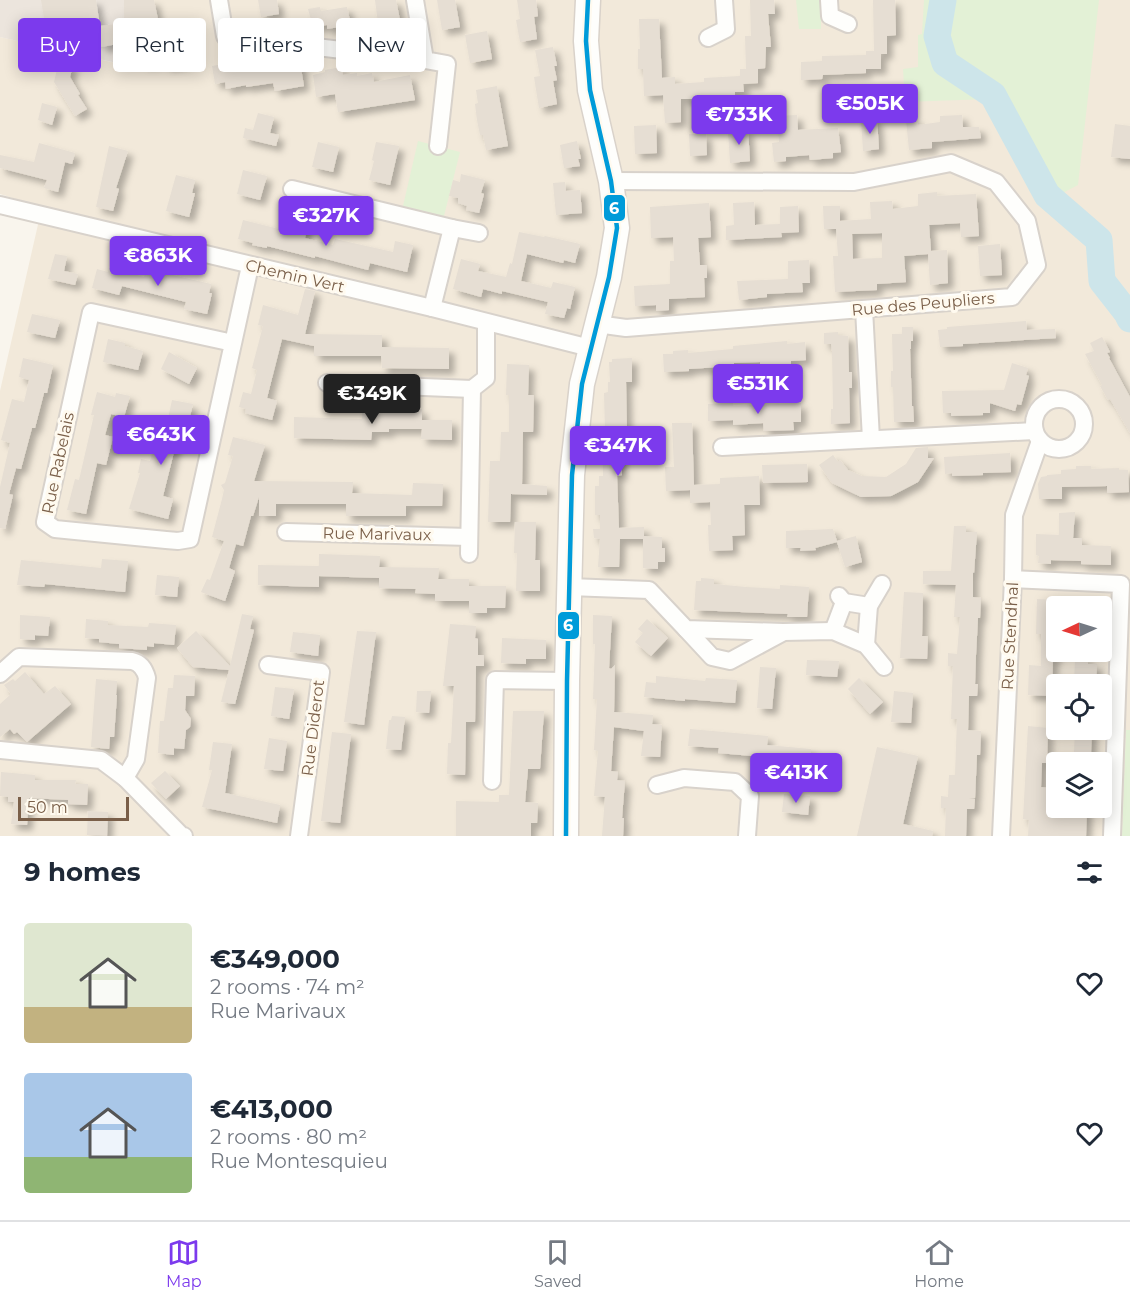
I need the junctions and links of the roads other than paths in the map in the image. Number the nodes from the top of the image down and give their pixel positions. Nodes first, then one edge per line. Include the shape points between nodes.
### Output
1 (219, 0) edge
2 (415, 0) edge
3 (588, 0) edge
4 (724, 0) edge
5 (830, 0) edge
6 (418, 18) edge
7 (848, 24) dead end
8 (708, 38) dead end
9 (336, 49) edge
10 (426, 60) edge
11 (438, 146) dead end
12 (611, 182) junction
13 (292, 189) dead end
14 (0, 205) edge
15 (452, 228) junction
16 (479, 233) dead end
17 (250, 266) junction
18 (432, 308) junction
19 (864, 309) junction
20 (486, 323) junction
21 (597, 324) junction
22 (233, 342) junction
23 (590, 348) junction
24 (327, 383) dead end
25 (472, 389) junction
26 (871, 439) junction
27 (722, 447) dead end
28 (286, 532) dead end
29 (469, 537) junction
30 (469, 554) dead end
31 (1013, 579) junction
32 (882, 584) dead end
33 (569, 587) junction
34 (869, 606) junction
35 (686, 629) junction
36 (834, 631) junction
37 (783, 632) junction
38 (866, 645) junction
39 (268, 665) dead end
40 (884, 668) dead end
41 (0, 674) edge
42 (567, 681) junction
43 (0, 750) edge
44 (125, 778) junction
45 (492, 780) dead end
46 (657, 785) dead end
47 (184, 836) edge
48 (300, 836) edge
49 (566, 836) edge
50 (747, 836) edge
51 (1001, 836) edge
52 (1112, 836) edge

1 - 9 street via 225,36
2 - 6 street
3 - 12 street via 590,90
4 - 8 street via 726,29
5 - 7 street via 830,15
10 - 11 street via 447,64
12 - 19 street, Rue des Peupliers via 854,182 951,163 996,182 1027,221 1037,265 1012,297
12 - 21 street via 617,228
13 - 15 street
14 - 17 street, Chemin Vert
15 - 16 street
15 - 18 street
17 - 18 street, Chemin Vert
17 - 22 street, Rue Rabelais
18 - 20 street, Chemin Vert
19 - 21 street, Rue des Peupliers via 626,328
19 - 26 street
20 - 23 street, Chemin Vert
20 - 25 street via 486,378
21 - 23 street
22 - 22 street, Rue Rabelais via 190,538 178,541 55,529 45,522 91,312
23 - 33 street via 572,475
24 - 25 street
25 - 29 street
26 - 27 street
26 - 31 street, Rue Stendhal via 1037,436 1014,515
28 - 29 street, Rue Marivaux
29 - 30 street
31 - 51 street, Rue Stendhal
31 - 52 street via 1121,584
32 - 34 street
33 - 35 street via 649,590
33 - 42 street
34 - 36 street via 842,599
34 - 38 street
35 - 37 street
35 - 37 street via 712,657 730,661
36 - 37 street
36 - 38 street
38 - 40 street
39 - 48 street, Rue Diderot via 321,672
41 - 44 street via 19,657 140,664 147,678 136,759
42 - 45 street via 495,680
42 - 49 street
43 - 44 street via 101,760
44 - 47 street
46 - 50 street via 684,778 735,782 750,796

